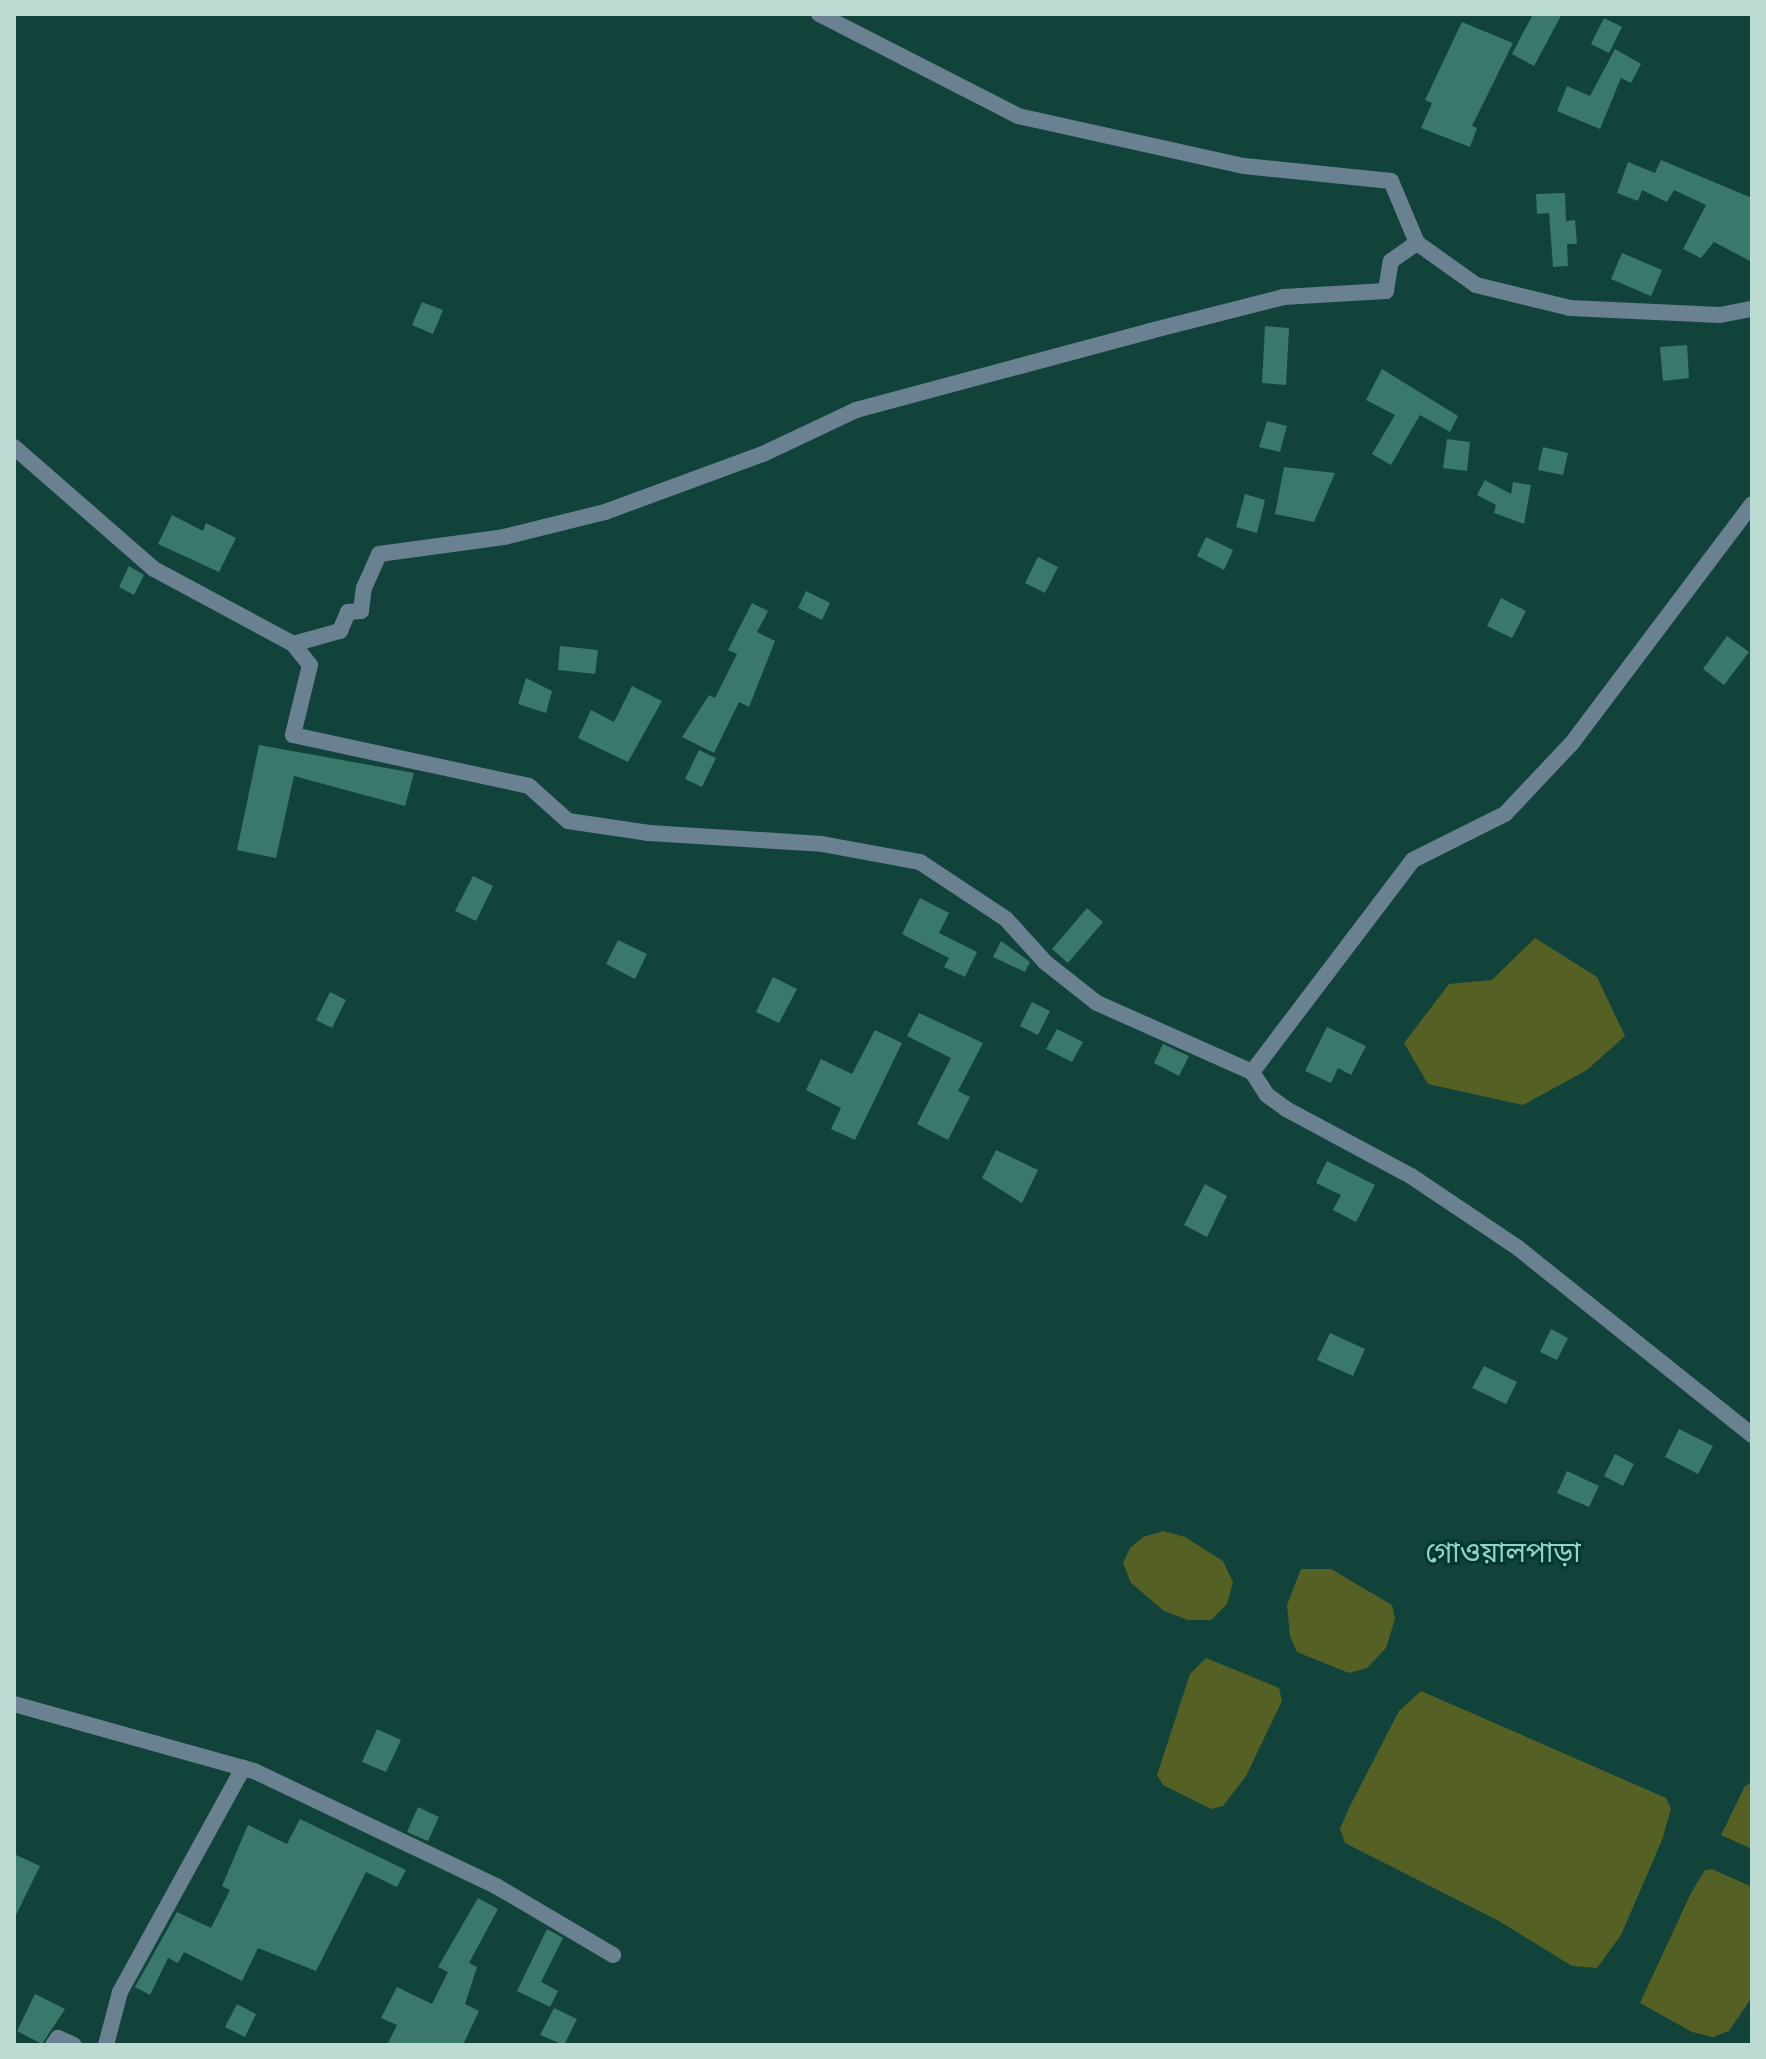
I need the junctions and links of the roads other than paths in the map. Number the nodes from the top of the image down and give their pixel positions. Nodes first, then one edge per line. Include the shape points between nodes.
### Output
1 (819, 14) edge
2 (1417, 243) junction
3 (1752, 309) edge
4 (14, 447) edge
5 (1752, 504) edge
6 (293, 644) junction
7 (1252, 1072) junction
8 (1752, 1435) edge
9 (14, 1704) edge
10 (243, 1768) junction
11 (613, 1955) dead end
12 (53, 2045) edge
13 (74, 2045) edge
14 (106, 2045) edge

1 - 2 street via 1018,116 1244,166 1391,181
2 - 3 street via 1476,285 1570,308 1720,315
2 - 6 street via 1391,261 1386,291 1283,297 1150,331 856,410 763,454 605,512 504,537 379,554 361,611 348,612 340,631
4 - 6 street via 154,569
5 - 7 street via 1572,743 1505,814 1413,860
6 - 7 street via 310,665 293,735 529,786 568,821 649,833 822,844 920,862 1006,919 1045,962 1097,1003
7 - 8 street via 1267,1095 1286,1109 1411,1176 1518,1248
9 - 10 street
10 - 11 street via 496,1886
10 - 14 street via 120,1992
12 - 13 street via 58,2038

